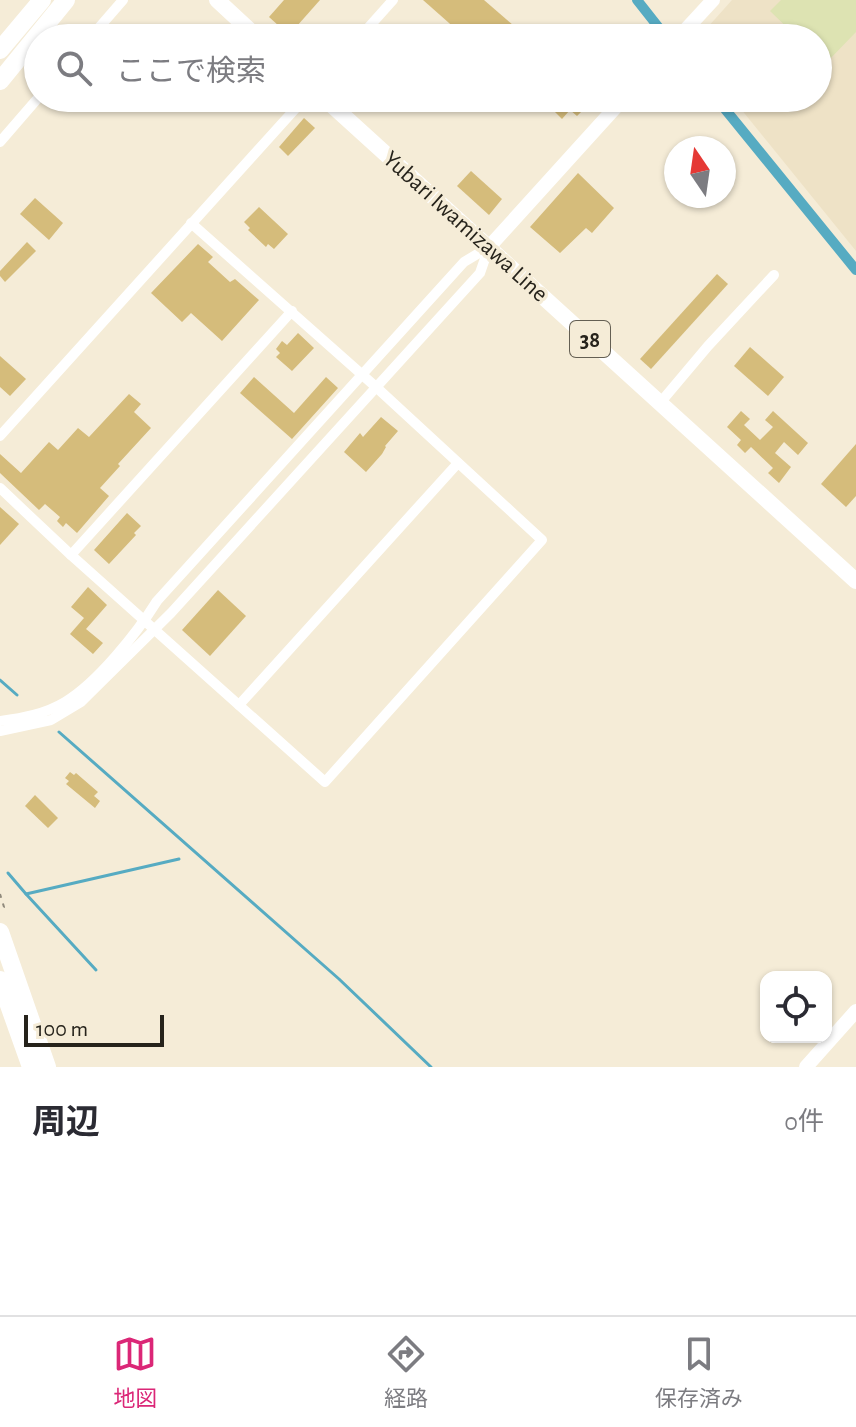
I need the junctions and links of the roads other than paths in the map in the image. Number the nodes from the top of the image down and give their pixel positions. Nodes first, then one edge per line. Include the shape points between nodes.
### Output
1 (42, 0) edge
2 (66, 0) edge
3 (74, 0) edge
4 (123, 0) edge
5 (217, 0) edge
6 (393, 0) edge
7 (713, 0) edge
8 (47, 24) edge
9 (52, 24) edge
10 (102, 24) edge
11 (243, 24) edge
12 (372, 24) edge
13 (691, 24) edge
14 (0, 50) edge
15 (24, 52) edge
16 (24, 56) edge
17 (0, 82) edge
18 (26, 112) edge
19 (292, 112) edge
20 (340, 112) edge
21 (611, 112) edge
22 (0, 142) edge
23 (191, 223) junction
24 (489, 247) junction
25 (774, 275) dead end
26 (292, 311) junction
27 (362, 375) junction
28 (376, 387) junction
29 (660, 403) junction
30 (0, 436) edge
31 (458, 463) junction
32 (0, 488) edge
33 (71, 555) junction
34 (856, 581) edge
35 (144, 621) junction
36 (154, 629) junction
37 (239, 705) junction
38 (0, 721) edge
39 (0, 731) edge
40 (0, 932) edge
41 (1, 989) edge
42 (856, 1011) edge
43 (31, 1067) edge
44 (47, 1067) edge
45 (806, 1067) edge

1 - 14 highway
2 - 8 highway
3 - 9 highway
4 - 10 street
5 - 11 main road
6 - 12 street
7 - 13 street
15 - 17 highway
16 - 17 highway
18 - 22 street
19 - 23 street
20 - 24 main road, Yubari Iwamizawa Line / 38
21 - 24 street
23 - 26 street
23 - 30 street
24 - 27 street via 464,262
24 - 28 street via 480,273
24 - 29 main road, Yubari Iwamizawa Line / 38
25 - 29 street
26 - 27 street
26 - 33 street
27 - 28 street
27 - 35 street
28 - 31 street
28 - 36 street
29 - 34 main road, Yubari Iwamizawa Line / 38
31 - 37 street
31 - 37 street via 542,540 325,782
32 - 33 street
33 - 35 street
35 - 36 street
35 - 38 street via 66,702
36 - 37 street
36 - 39 street via 81,702 51,720
40 - 44 highway
41 - 43 highway
42 - 45 street

